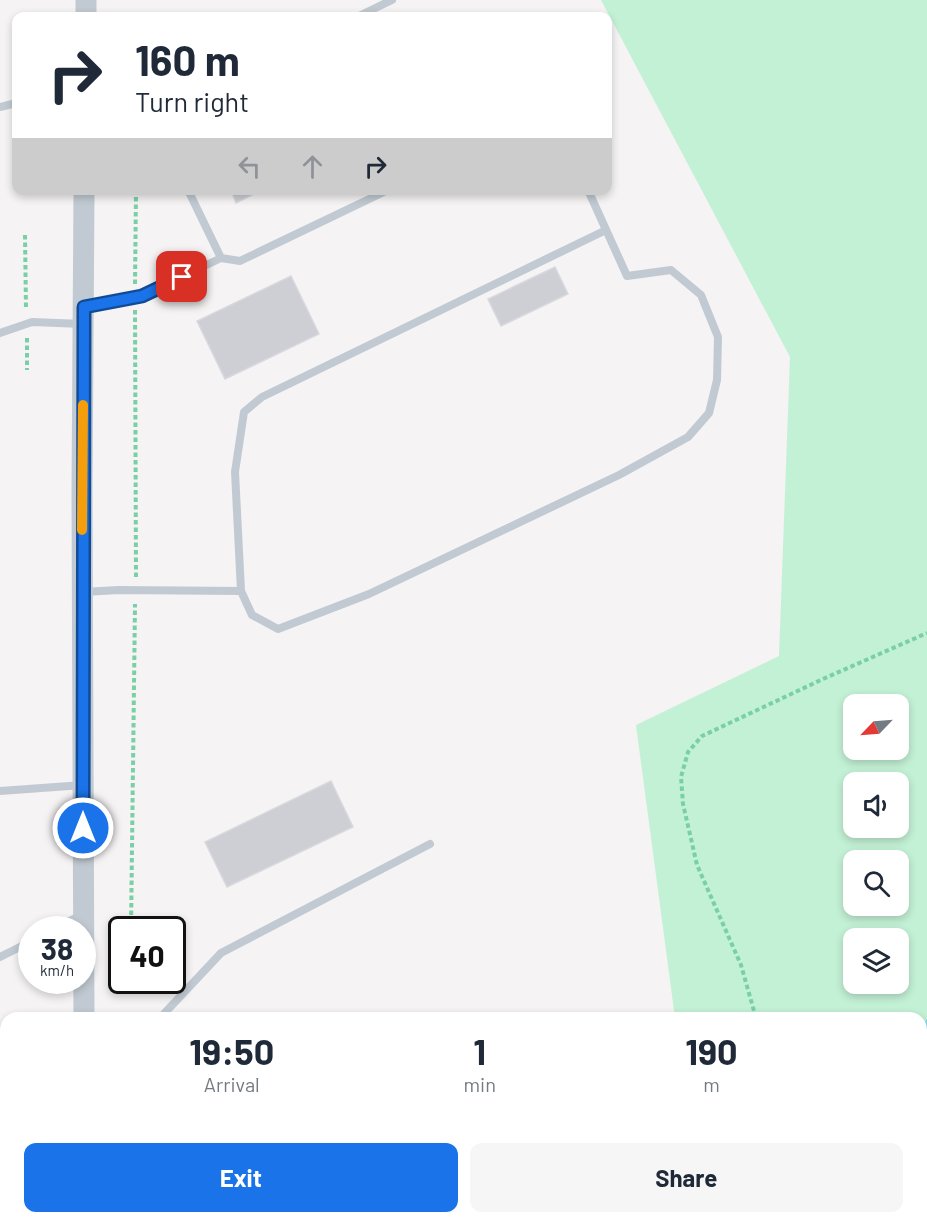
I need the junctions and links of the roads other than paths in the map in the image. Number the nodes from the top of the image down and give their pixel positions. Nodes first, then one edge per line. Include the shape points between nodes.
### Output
1 (392, 0) edge
2 (367, 12) edge
3 (84, 195) edge
4 (190, 195) edge
5 (378, 195) edge
6 (590, 195) edge
7 (606, 230) junction
8 (221, 258) junction
9 (83, 316) junction
10 (0, 333) edge
11 (241, 591) junction
12 (82, 592) junction
13 (83, 785) junction
14 (0, 791) edge
15 (430, 844) dead end
16 (84, 914) junction
17 (80, 916) edge
18 (18, 948) edge
19 (0, 957) edge
20 (84, 1012) edge
21 (166, 1012) edge

1 - 2 lane
3 - 9 street
4 - 8 lane
5 - 8 lane via 240,261
6 - 7 lane
7 - 11 lane via 262,397 244,412 235,472
7 - 11 lane via 627,276 671,270 701,295 718,337 717,380 709,413 688,437 619,475 369,594 278,629 252,615
8 - 9 lane via 142,296
9 - 10 lane via 32,322
9 - 12 street
11 - 12 lane
12 - 13 street
13 - 14 lane
13 - 16 street
15 - 21 lane via 221,953
16 - 17 lane
16 - 20 street
18 - 19 lane

